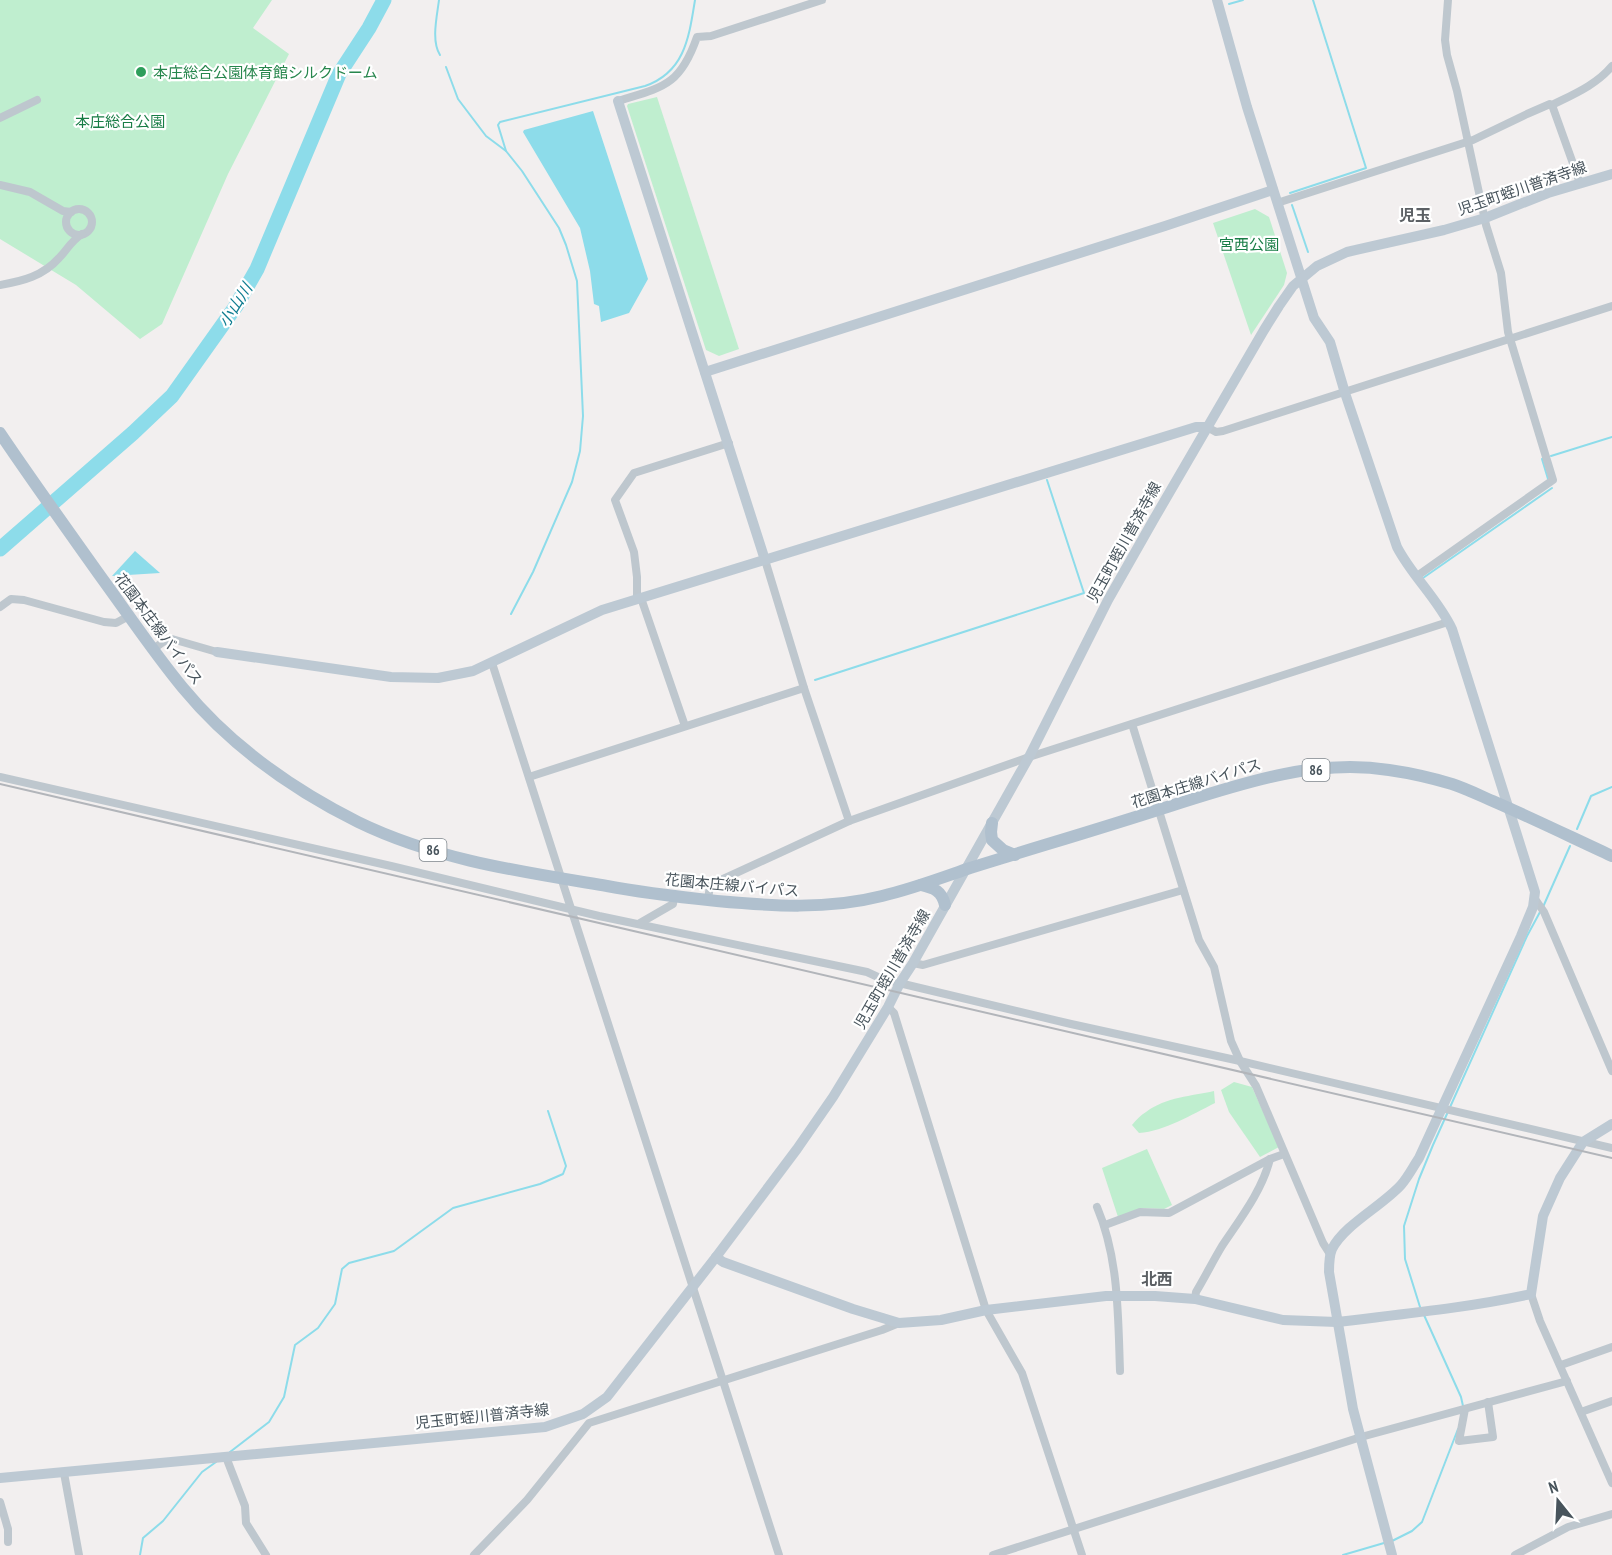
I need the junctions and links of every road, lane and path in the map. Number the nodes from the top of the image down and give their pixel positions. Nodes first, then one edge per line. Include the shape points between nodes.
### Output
1 (822, 0) edge
2 (1217, 0) edge
3 (1448, 0) edge
4 (1612, 66) edge
5 (37, 100) dead end
6 (618, 100) joint
7 (1552, 105) junction
8 (0, 118) edge
9 (1467, 142) junction
10 (1612, 174) edge
11 (1580, 183) junction
12 (0, 185) edge
13 (1273, 190) junction
14 (1277, 203) junction
15 (67, 214) junction
16 (1485, 218) junction
17 (70, 230) junction
18 (81, 234) junction
19 (71, 241) junction
20 (1302, 278) junction
21 (0, 285) edge
22 (1612, 306) edge
23 (1510, 339) junction
24 (705, 372) junction
25 (1345, 393) junction
26 (1207, 427) junction
27 (0, 433) edge
28 (729, 443) junction
29 (765, 560) junction
30 (1417, 576) junction
31 (639, 598) junction
32 (0, 607) edge
33 (129, 616) junction
34 (1448, 622) junction
35 (152, 650) junction
36 (217, 652) joint
37 (492, 663) junction
38 (804, 688) junction
39 (1132, 724) junction
40 (685, 726) junction
41 (1029, 757) junction
42 (0, 777) edge
43 (529, 777) junction
44 (1509, 808) junction
45 (1159, 810) junction
46 (849, 821) junction
47 (992, 823) junction
48 (1015, 855) junction
49 (1612, 856) edge
50 (966, 870) junction
51 (562, 878) junction
52 (921, 885) junction
53 (1184, 890) junction
54 (674, 896) junction
55 (1535, 899) junction
56 (708, 900) junction
57 (945, 905) junction
58 (571, 909) junction
59 (640, 923) junction
60 (913, 963) junction
61 (900, 983) junction
62 (888, 1007) junction
63 (1610, 1060) edge
64 (1240, 1061) junction
65 (1612, 1071) edge
66 (1442, 1108) junction
67 (1612, 1124) edge
68 (1583, 1142) junction
69 (1612, 1148) edge
70 (1284, 1154) junction
71 (1270, 1159) junction
72 (1097, 1207) dead end
73 (1105, 1225) junction
74 (1330, 1254) junction
75 (716, 1257) junction
76 (694, 1287) junction
77 (1531, 1294) junction
78 (1117, 1296) junction
79 (1195, 1299) junction
80 (986, 1310) junction
81 (1337, 1322) junction
82 (899, 1323) junction
83 (1612, 1347) edge
84 (1561, 1365) junction
85 (1120, 1371) dead end
86 (1567, 1381) junction
87 (722, 1382) junction
88 (1612, 1401) edge
89 (1488, 1402) junction
90 (1465, 1408) junction
91 (1581, 1412) junction
92 (586, 1419) junction
93 (1361, 1437) junction
94 (226, 1457) junction
95 (64, 1473) junction
96 (0, 1478) edge
97 (1612, 1483) edge
98 (0, 1502) edge
99 (1612, 1514) edge
100 (1074, 1529) junction
101 (8, 1542) dead end
102 (79, 1555) edge
103 (266, 1555) edge
104 (474, 1555) edge
105 (779, 1555) edge
106 (993, 1555) edge
107 (1082, 1555) edge
108 (1392, 1555) edge
109 (1515, 1555) edge

1 - 6 street via 711,36 697,37 687,62 672,79 657,89
2 - 13 street
3 - 9 street via 1445,48
4 - 7 street via 1591,85
5 - 8 street
6 - 24 street
7 - 9 street
7 - 11 street
9 - 14 street
9 - 16 street
10 - 11 street, 児玉町蛭川普済寺線
11 - 16 street, 児玉町蛭川普済寺線
12 - 15 street via 30,192
13 - 14 street
13 - 24 street
14 - 20 street
15 - 17 street
15 - 18 street via 83,210 91,218 89,230
16 - 20 street, 児玉町蛭川普済寺線 via 1347,252
16 - 23 street via 1501,273
17 - 18 street
17 - 19 street
18 - 19 street
19 - 21 street via 46,270
20 - 25 street via 1314,318 1330,342
20 - 26 street, 児玉町蛭川普済寺線 via 1279,306
22 - 23 street
23 - 25 street
23 - 30 street via 1553,480
24 - 28 street
25 - 26 street via 1223,431
25 - 30 street via 1397,547
26 - 29 street via 1196,427
26 - 41 street, 児玉町蛭川普済寺線 via 1108,600
27 - 33 main road, 花園本庄線バイパス / 86
28 - 29 street
28 - 31 street via 634,473 615,500 634,552
29 - 31 street
29 - 38 street
30 - 34 street
31 - 37 street via 577,621
31 - 40 street
32 - 33 street via 11,599 104,622 116,623
33 - 35 main road, 花園本庄線バイパス / 86
34 - 39 street
34 - 44 street
35 - 36 street via 172,639
35 - 51 main road, 花園本庄線バイパス / 86 via 186,692 233,739 291,784 333,808 423,847 482,864
36 - 37 street via 405,678 464,674
37 - 43 street
38 - 40 street
38 - 46 street
39 - 41 street
39 - 45 street
40 - 43 street
41 - 46 street
41 - 47 street, 児玉町蛭川普済寺線
42 - 58 street
43 - 51 street
44 - 45 main road, 花園本庄線バイパス / 86 via 1455,785 1386,769 1353,767 1294,772 1246,782
44 - 49 main road, 花園本庄線バイパス / 86
44 - 55 street
45 - 48 main road, 花園本庄線バイパス / 86
45 - 53 street
46 - 56 street via 710,885
47 - 48 main road via 992,840
47 - 50 street, 児玉町蛭川普済寺線
48 - 50 main road, 花園本庄線バイパス / 86
50 - 52 main road, 花園本庄線バイパス / 86
50 - 57 street, 児玉町蛭川普済寺線
51 - 54 main road, 花園本庄線バイパス / 86
51 - 58 street
52 - 56 main road, 花園本庄線バイパス / 86 via 843,904 774,906
52 - 57 main road via 940,893
53 - 60 street via 922,965
53 - 64 street via 1199,940 1214,967 1230,1041
54 - 56 main road, 花園本庄線バイパス / 86
54 - 59 street via 674,904
55 - 63 street
55 - 66 street
57 - 60 street, 児玉町蛭川普済寺線
58 - 59 street
58 - 76 street
59 - 61 street via 867,972
60 - 61 street, 児玉町蛭川普済寺線
61 - 62 street, 児玉町蛭川普済寺線
61 - 64 street
62 - 75 street, 児玉町蛭川普済寺線 via 833,1097
62 - 80 street via 894,1013
63 - 65 street
64 - 66 street
64 - 70 street via 1256,1086
66 - 68 street
66 - 74 street via 1419,1158 1401,1185 1349,1229
67 - 68 street
68 - 69 street
68 - 77 street via 1543,1215
70 - 71 street
70 - 74 street
71 - 73 street via 1169,1213 1140,1212
71 - 79 street via 1242,1218
72 - 73 street
73 - 78 street
74 - 81 street
75 - 76 street, 児玉町蛭川普済寺線
75 - 82 street
76 - 87 street
76 - 92 street, 児玉町蛭川普済寺線 via 608,1397
77 - 81 street
77 - 84 street
78 - 79 street
78 - 80 street
78 - 85 street
79 - 81 street via 1283,1320
80 - 82 street via 941,1320
80 - 100 street via 1022,1373
81 - 93 street
82 - 87 street
83 - 84 street
84 - 86 street
86 - 89 street
86 - 91 street
87 - 92 street
87 - 105 street
88 - 91 street
89 - 90 street
89 - 90 street via 1493,1437 1459,1442
90 - 93 street
91 - 97 street
92 - 94 street, 児玉町蛭川普済寺線 via 545,1427
92 - 104 street via 527,1500
93 - 100 street
93 - 108 street
94 - 95 street, 児玉町蛭川普済寺線
94 - 103 street via 245,1506 246,1523
95 - 96 street, 児玉町蛭川普済寺線
95 - 102 street
98 - 101 street
99 - 109 street via 1568,1527
100 - 106 street
100 - 107 street

